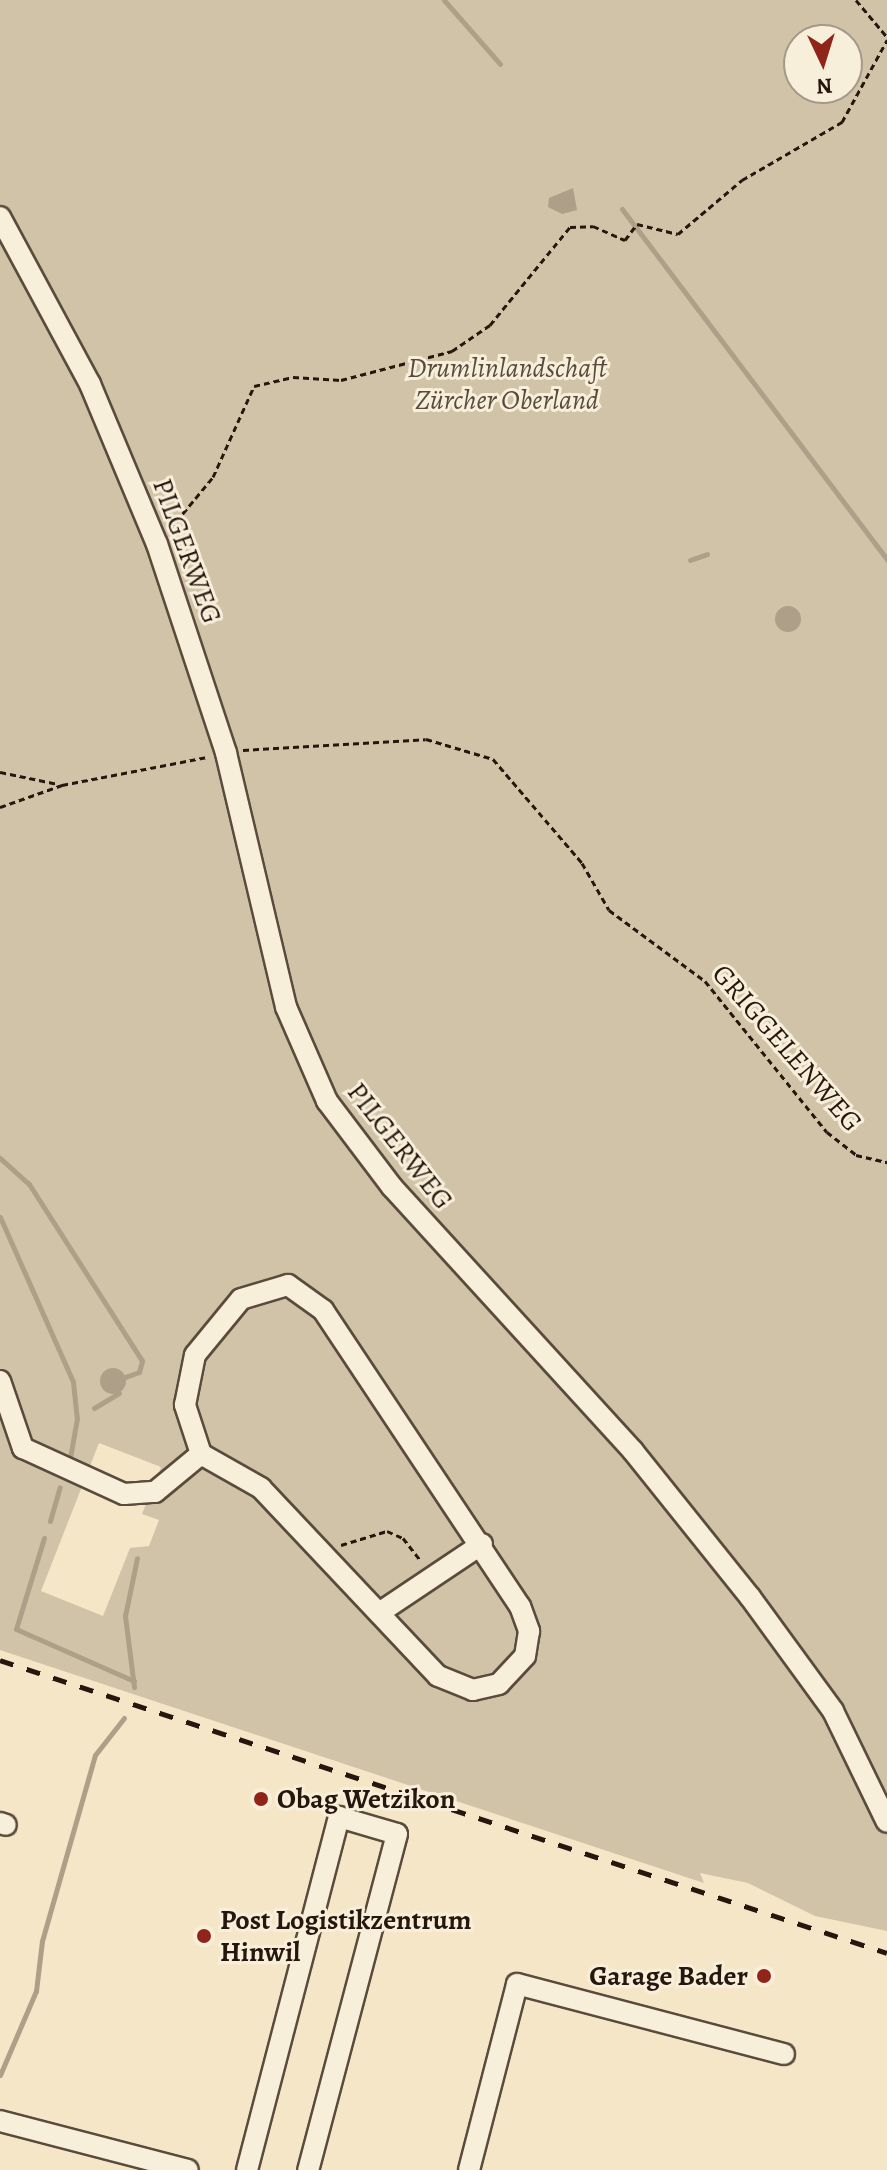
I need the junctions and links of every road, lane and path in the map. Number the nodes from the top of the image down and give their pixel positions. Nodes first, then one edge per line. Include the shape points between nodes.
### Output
1 (856, 0) edge
2 (887, 38) edge
3 (0, 217) edge
4 (157, 544) junction
5 (226, 753) junction
6 (0, 772) edge
7 (62, 785) junction
8 (0, 807) edge
9 (887, 1162) edge
10 (0, 1381) edge
11 (201, 1454) junction
12 (482, 1544) junction
13 (327, 1558) junction
14 (432, 1578) junction
15 (379, 1613) junction
16 (887, 1822) edge
17 (784, 2054) dead end
18 (0, 2121) edge
19 (188, 2170) edge
20 (247, 2170) edge
21 (308, 2170) edge
22 (469, 2170) edge

1 - 2 path
2 - 4 path via 842,122 742,180 678,234 635,225 625,240 593,226 568,228 490,325 449,352 338,381 293,377 254,386 213,477
3 - 4 street, PILGERWEG via 90,384
4 - 5 street, PILGERWEG
5 - 7 path, GRIGGELENWEG
5 - 9 path, GRIGGELENWEG via 426,739 493,759 582,863 609,910 705,981 827,1132 856,1155
5 - 16 street, PILGERWEG via 282,996 327,1101 376,1168 633,1451 750,1597 833,1711
6 - 7 path
7 - 8 path
10 - 11 street via 23,1448 124,1494 155,1492
11 - 12 street via 184,1395 202,1343 249,1294 278,1285 298,1288 323,1310
11 - 13 street via 252,1480
12 - 14 street
12 - 15 street via 529,1631 525,1656 509,1677 486,1688 448,1683
13 - 14 path via 355,1536 387,1531 407,1541
13 - 15 street
14 - 15 street
17 - 22 street via 517,1984
18 - 19 street
20 - 21 street via 339,1817 397,1834

